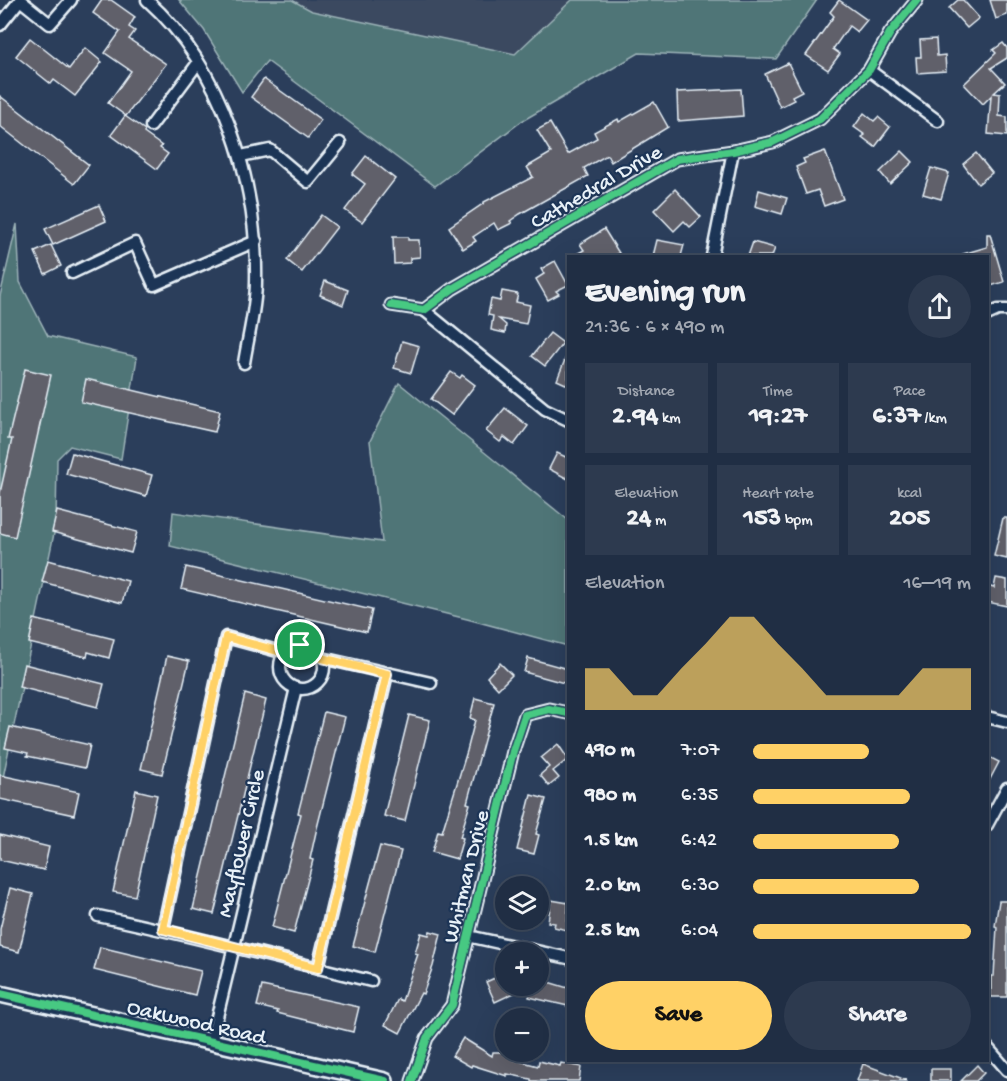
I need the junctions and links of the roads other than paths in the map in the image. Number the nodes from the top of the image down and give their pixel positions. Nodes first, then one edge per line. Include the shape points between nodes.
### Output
1 (20, 0) edge
2 (71, 0) edge
3 (147, 0) edge
4 (917, 0) edge
5 (0, 25) edge
6 (198, 63) junction
7 (869, 70) junction
8 (938, 121) dead end
9 (151, 126) dead end
10 (340, 143) dead end
11 (733, 151) junction
12 (241, 156) junction
13 (256, 241) junction
14 (712, 255) edge
15 (72, 273) dead end
16 (391, 305) dead end
17 (424, 310) junction
18 (1007, 310) edge
19 (989, 314) edge
20 (244, 363) dead end
21 (567, 420) edge
22 (285, 653) junction
23 (322, 658) junction
24 (387, 674) junction
25 (431, 683) dead end
26 (296, 688) junction
27 (567, 713) edge
28 (989, 718) edge
29 (1007, 722) edge
30 (1007, 788) edge
31 (989, 821) edge
32 (98, 916) dead end
33 (163, 929) junction
34 (468, 936) junction
35 (234, 949) junction
36 (567, 958) edge
37 (318, 968) junction
38 (371, 981) dead end
39 (0, 994) edge
40 (211, 1042) junction
41 (989, 1049) edge
42 (1007, 1070) edge
43 (385, 1081) edge
44 (412, 1081) edge

1 - 2 street via 50,24
1 - 5 street
3 - 6 street via 164,15
4 - 7 street, Cathedral Drive via 890,33
6 - 9 street
6 - 12 street via 222,106
7 - 8 street
7 - 11 street, Cathedral Drive via 820,119 773,142
10 - 12 street via 308,182 270,150
11 - 14 street
11 - 17 street, Cathedral Drive via 677,159 452,289
12 - 13 street
13 - 15 street via 153,285 135,243
13 - 20 street via 256,285
16 - 17 street
17 - 21 street via 545,409
18 - 19 street
22 - 23 street via 300,645 309,646
22 - 26 street via 280,669 288,684
22 - 33 street via 226,637
23 - 24 street
23 - 26 street via 323,674 319,681 312,687
24 - 25 street
24 - 37 street
26 - 35 street, Mayflower Circle
27 - 34 street, Whitman Drive via 549,709 525,715
28 - 29 street
30 - 31 street
32 - 33 street
33 - 35 street
34 - 36 street
34 - 44 street, Whitman Drive via 452,1005 427,1038
35 - 37 street
35 - 40 street, Mayflower Circle
37 - 38 street
39 - 40 street, Oakwood Road
40 - 43 street, Oakwood Road
41 - 42 street

